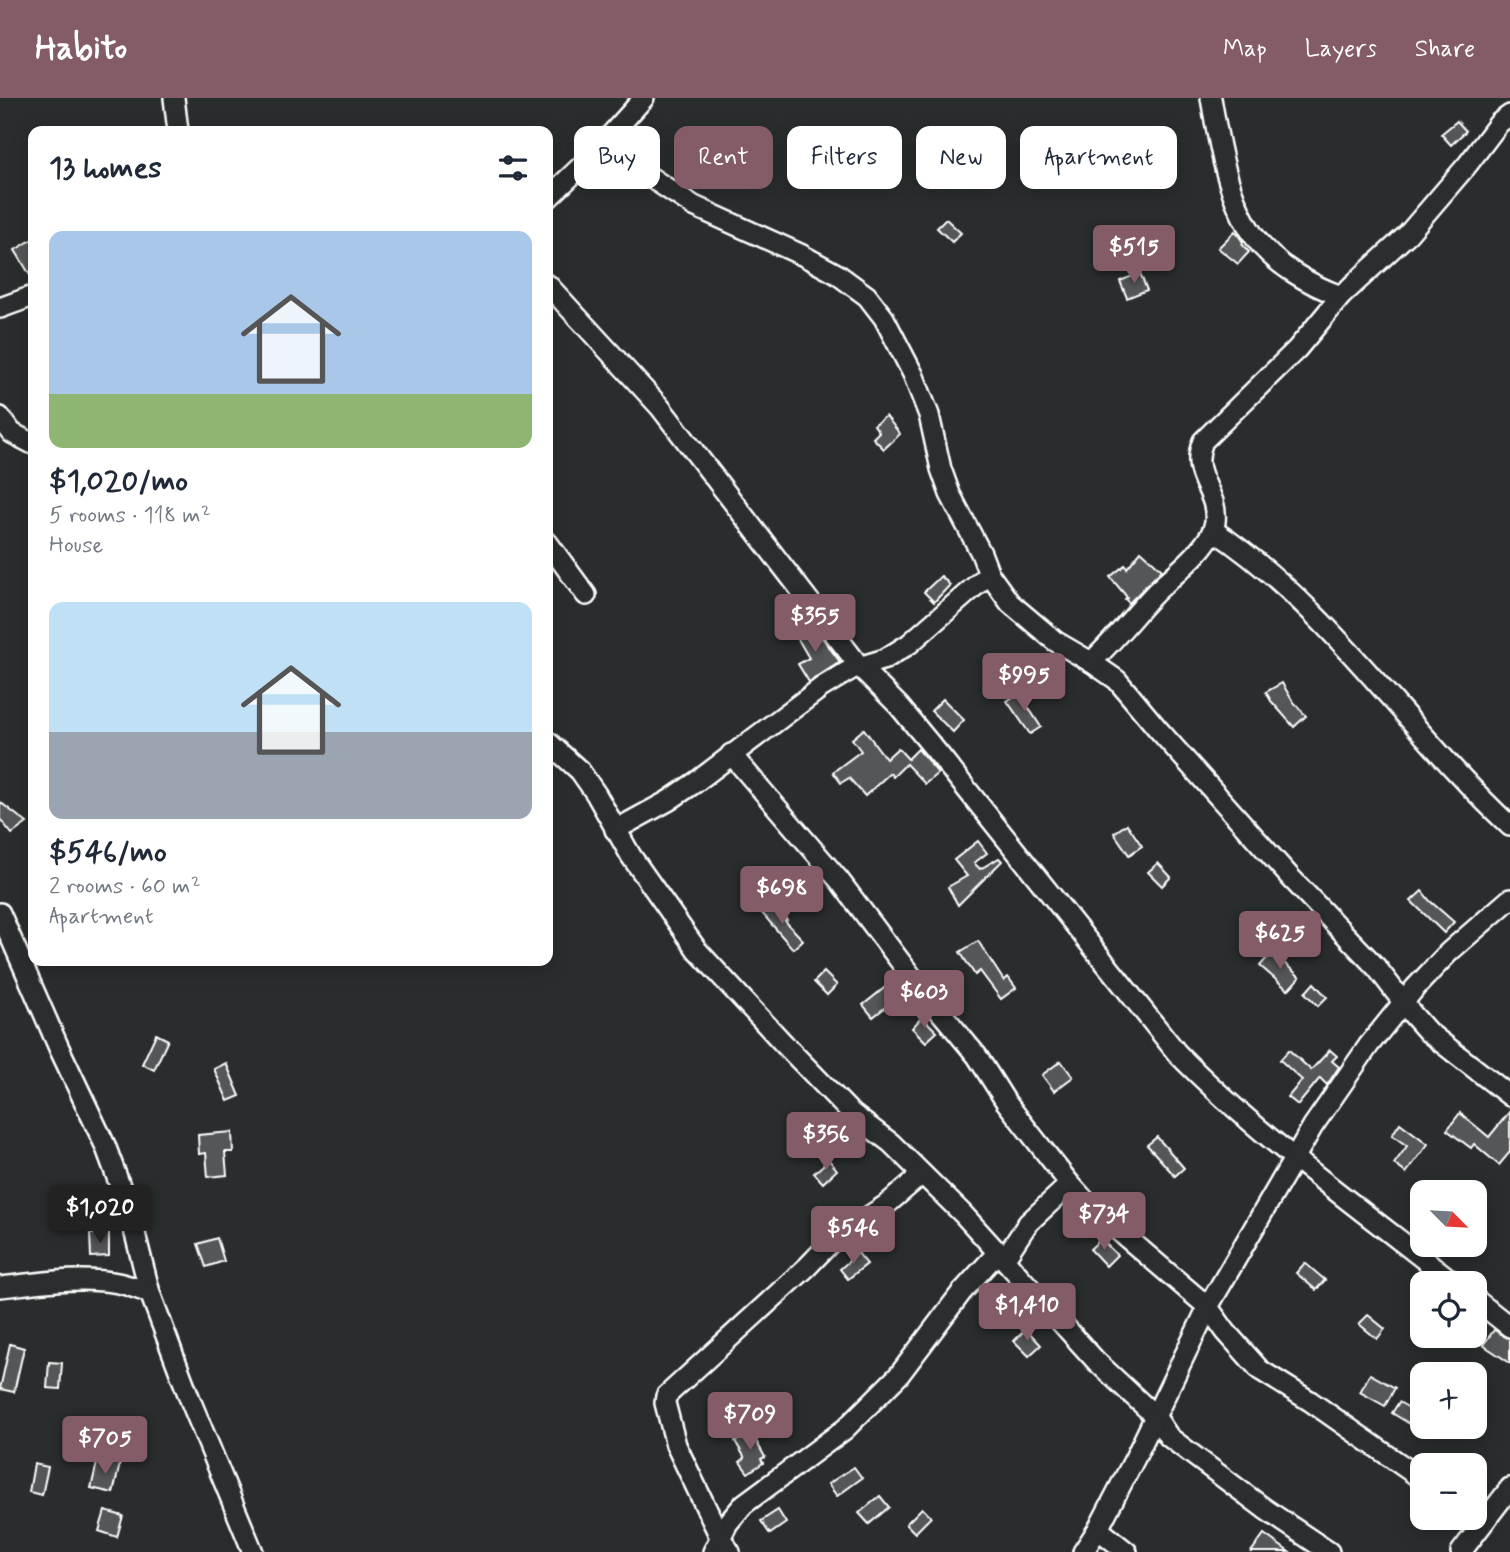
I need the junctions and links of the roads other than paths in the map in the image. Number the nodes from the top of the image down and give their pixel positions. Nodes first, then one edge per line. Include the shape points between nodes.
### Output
1 (174, 98) edge
2 (1211, 98) edge
3 (638, 100) edge
4 (1510, 115) edge
5 (177, 126) edge
6 (617, 126) edge
7 (574, 172) edge
8 (660, 184) edge
9 (553, 193) edge
10 (553, 290) edge
11 (1341, 296) junction
12 (28, 298) edge
13 (0, 307) edge
14 (0, 417) edge
15 (28, 441) edge
16 (1213, 530) junction
17 (553, 550) edge
18 (989, 574) junction
19 (586, 595) dead end
20 (1091, 662) junction
21 (860, 667) junction
22 (553, 746) edge
23 (731, 754) junction
24 (1510, 826) edge
25 (615, 830) junction
26 (1510, 899) edge
27 (0, 913) edge
28 (1404, 1003) junction
29 (1510, 1096) edge
30 (1294, 1157) junction
31 (922, 1174) junction
32 (1070, 1184) junction
33 (1002, 1255) junction
34 (1438, 1271) edge
35 (0, 1287) edge
36 (150, 1293) junction
37 (1208, 1307) junction
38 (1487, 1309) edge
39 (1510, 1327) edge
40 (1155, 1416) junction
41 (1410, 1471) edge
42 (1510, 1488) edge
43 (1487, 1511) edge
44 (1098, 1529) junction
45 (1472, 1530) edge
46 (721, 1548) edge
47 (253, 1552) edge
48 (1083, 1552) edge
49 (1127, 1552) edge
50 (1329, 1552) edge
51 (1461, 1552) edge

1 - 5 street
2 - 11 street via 1236,201 1254,236 1289,268
3 - 6 street
4 - 11 street via 1408,234
7 - 9 street
8 - 18 street via 694,206 802,255 867,296 913,374 929,415 945,481
10 - 21 street via 660,407
11 - 16 street via 1297,349 1203,440 1198,465 1213,503
12 - 13 street
14 - 15 street via 12,433
16 - 20 street
16 - 24 street via 1306,607
17 - 19 street
18 - 20 street via 1031,622
18 - 21 street via 908,644 886,659
20 - 28 street via 1117,681
21 - 23 street via 822,687
21 - 30 street via 941,757 1177,1053
22 - 25 street via 580,771
23 - 25 street via 668,801
23 - 32 street via 839,880 978,1056 1006,1102
25 - 31 street via 696,950 850,1112
26 - 28 street via 1449,952
27 - 36 street via 104,1145 129,1210
28 - 29 street via 1428,1032
28 - 30 street via 1361,1056
30 - 34 street
30 - 37 street
31 - 33 street
31 - 46 street via 833,1240 668,1393 665,1403 676,1445
32 - 33 street
32 - 37 street
33 - 40 street via 1096,1361
33 - 46 street via 961,1293 910,1363 845,1429 744,1504 728,1523
35 - 36 street via 99,1281
36 - 47 street
37 - 40 street
37 - 41 street via 1260,1370
38 - 39 street
40 - 44 street
40 - 50 street via 1178,1444
42 - 43 street
44 - 48 street
44 - 49 street
45 - 51 street

